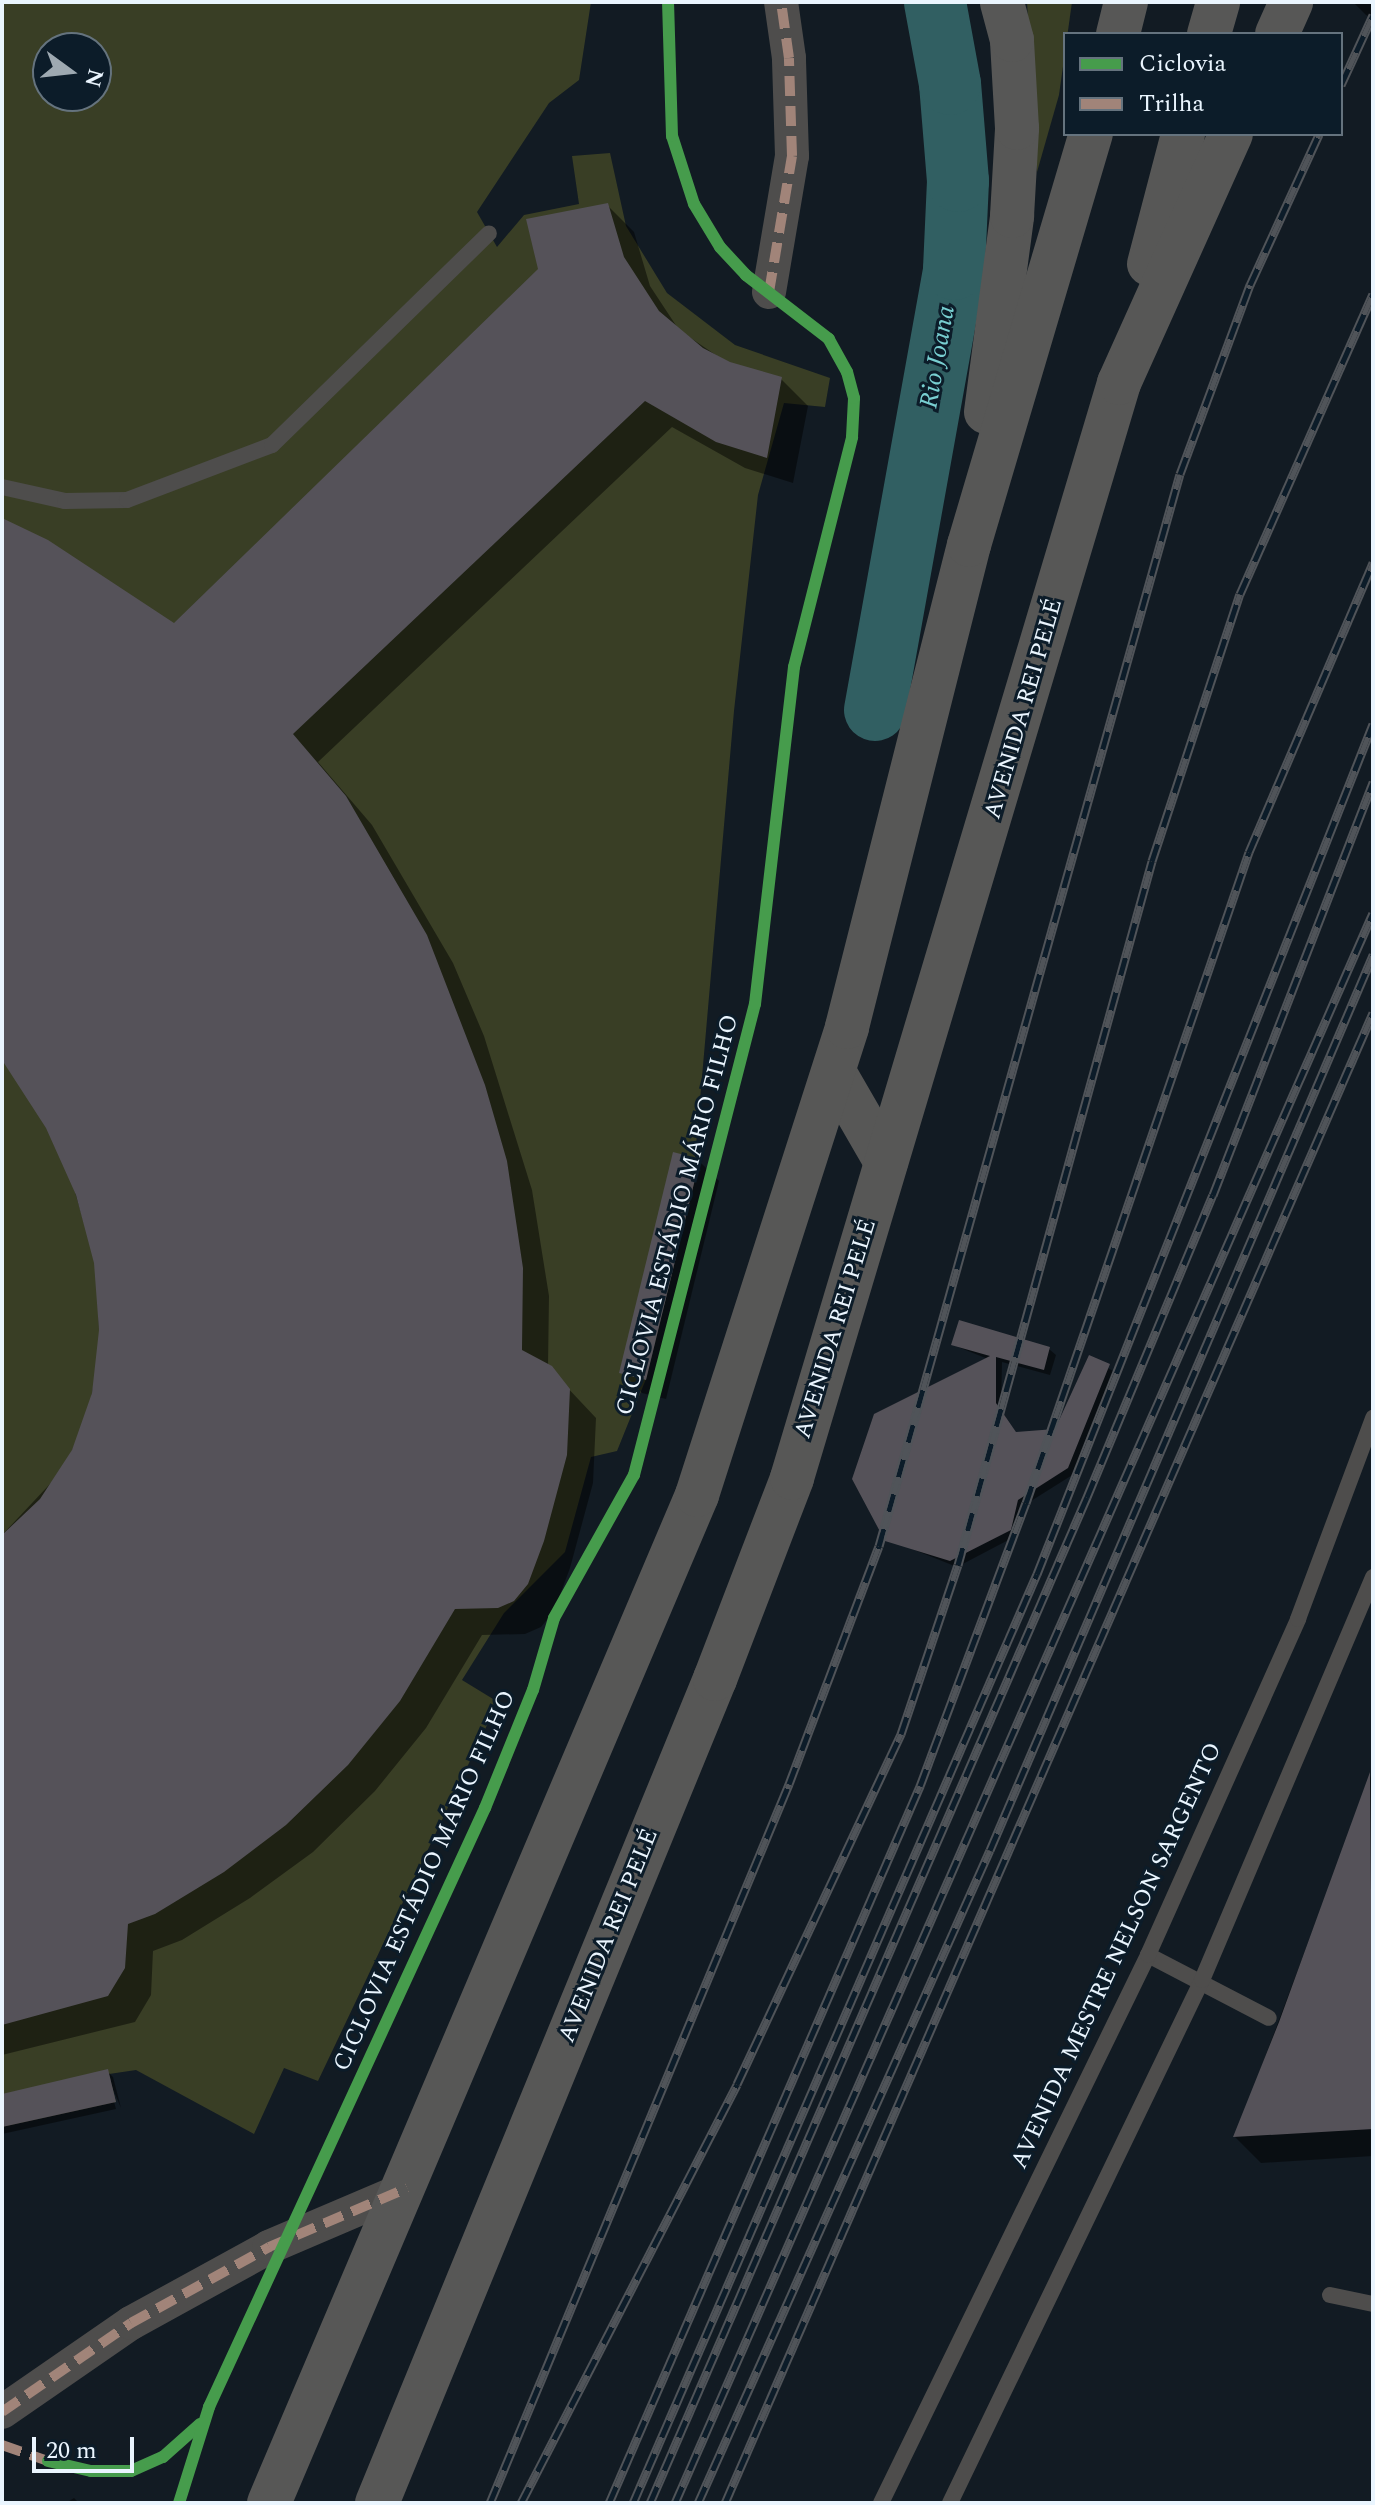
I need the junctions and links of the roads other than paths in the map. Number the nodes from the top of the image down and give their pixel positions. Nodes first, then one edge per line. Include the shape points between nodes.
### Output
1 (781, 2) edge
2 (1002, 2) edge
3 (1126, 2) edge
4 (1218, 2) edge
5 (1291, 2) edge
6 (1118, 32) edge
7 (1210, 32) edge
8 (1278, 32) edge
9 (1090, 136) edge
10 (1182, 136) edge
11 (1230, 136) edge
12 (489, 233) dead end
13 (769, 292) dead end
14 (1119, 383) junction
15 (2, 487) edge
16 (969, 545) junction
17 (834, 1072) junction
18 (886, 1162) junction
19 (1373, 1418) edge
20 (1373, 1577) edge
21 (1148, 1955) junction
22 (1202, 1980) junction
23 (1269, 2018) dead end
24 (407, 2188) junction
25 (1330, 2295) dead end
26 (1373, 2304) edge
27 (2, 2412) edge
28 (269, 2503) edge
29 (377, 2503) edge
30 (881, 2503) edge
31 (950, 2503) edge

1 - 13 street via 791,73 792,156
2 - 16 main road via 1012,40 1017,128 1012,216
3 - 6 main road
4 - 7 main road
5 - 8 main road
9 - 16 main road
10 - 14 main road
11 - 14 main road, AVENIDA REI PELÉ
12 - 15 lane via 272,445 127,500 65,501
14 - 18 main road, AVENIDA REI PELÉ
16 - 17 main road
17 - 18 main road
17 - 24 main road via 697,1495
18 - 29 main road, AVENIDA REI PELÉ via 792,1478 715,1679
19 - 21 lane, AVENIDA MESTRE NELSON SARGENTO via 1298,1619
20 - 22 lane
21 - 22 lane
21 - 30 lane, AVENIDA MESTRE NELSON SARGENTO
22 - 23 lane
22 - 31 lane
24 - 27 street via 269,2247 131,2323
24 - 28 main road
25 - 26 lane

